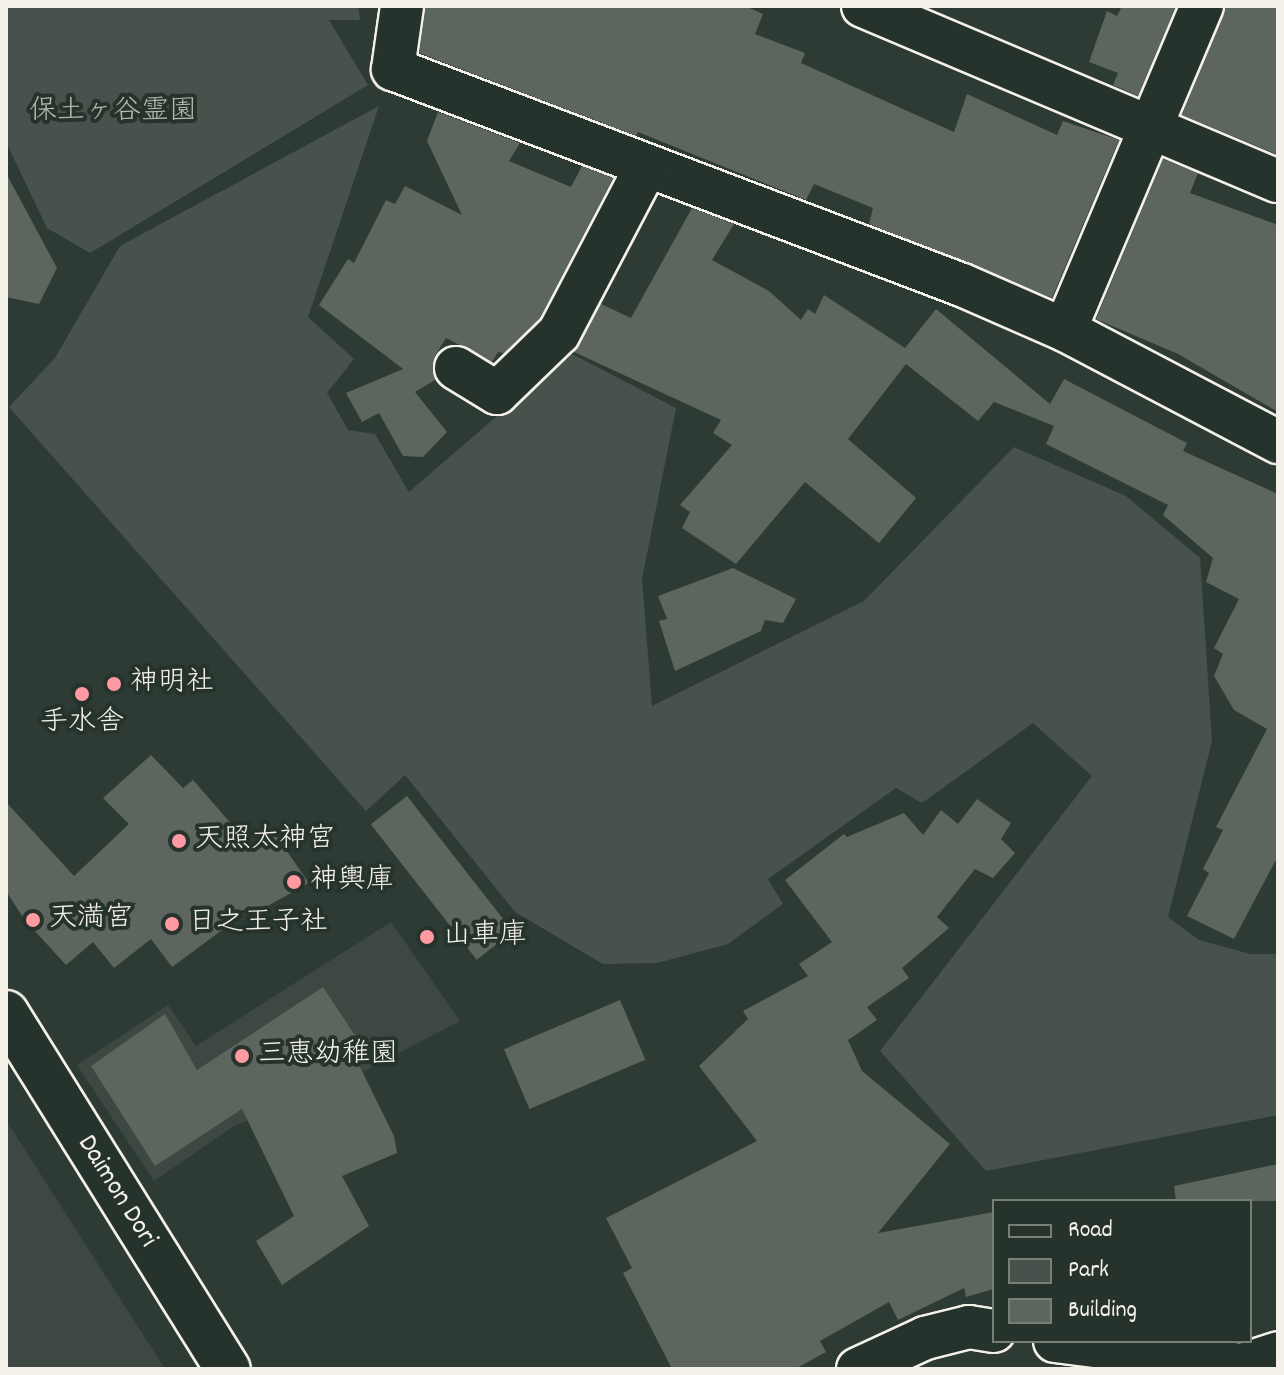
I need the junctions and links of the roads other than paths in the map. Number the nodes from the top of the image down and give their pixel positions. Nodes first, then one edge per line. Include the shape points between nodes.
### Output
1 (402, 6) edge
2 (863, 6) edge
3 (1202, 6) edge
4 (1152, 127) junction
5 (646, 167) junction
6 (1278, 181) edge
7 (1065, 330) junction
8 (456, 368) dead end
9 (1278, 442) edge
10 (6, 1013) edge
11 (992, 1331) edge
12 (1068, 1343) edge
13 (1278, 1353) edge
14 (1217, 1366) edge
15 (228, 1369) edge
16 (858, 1369) edge

1 - 5 street via 393,69
2 - 4 street
3 - 4 street
4 - 6 street
4 - 7 street
5 - 7 street via 962,285
5 - 8 street via 559,333 497,393
7 - 9 street
10 - 15 street, Daimon Dori
11 - 16 street via 969,1327 925,1338
12 - 14 street
13 - 14 street via 1242,1365

